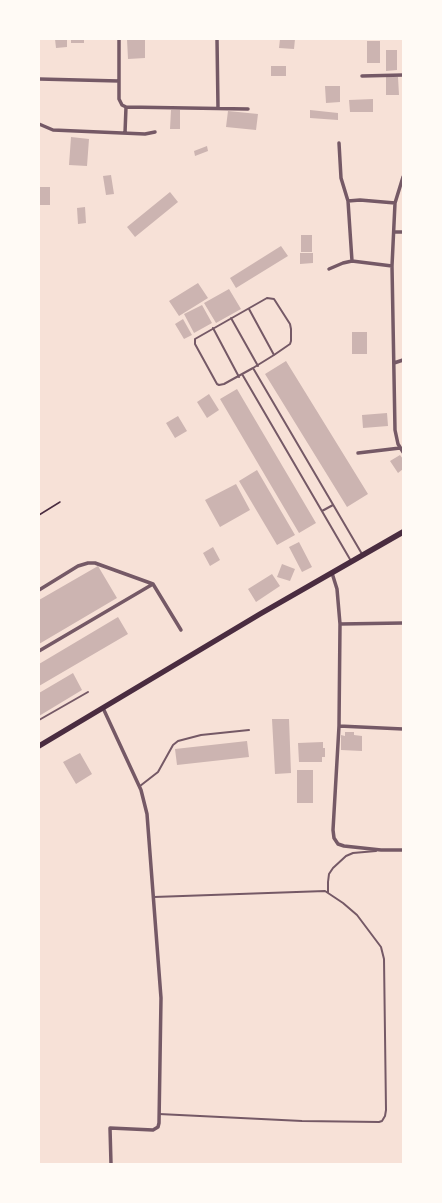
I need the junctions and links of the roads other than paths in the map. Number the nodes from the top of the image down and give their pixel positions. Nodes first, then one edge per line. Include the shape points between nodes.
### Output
1 (119, 39) edge
2 (217, 39) edge
3 (403, 75) edge
4 (362, 76) dead end
5 (39, 79) edge
6 (119, 81) junction
7 (126, 107) junction
8 (218, 108) junction
9 (248, 109) dead end
10 (39, 124) edge
11 (155, 132) dead end
12 (125, 133) junction
13 (339, 143) dead end
14 (403, 177) edge
15 (348, 201) junction
16 (395, 203) junction
17 (395, 232) junction
18 (403, 232) edge
19 (352, 261) junction
20 (392, 266) junction
21 (329, 269) dead end
22 (248, 308) junction
23 (230, 318) junction
24 (213, 328) junction
25 (274, 355) junction
26 (403, 360) edge
27 (394, 364) junction
28 (258, 366) junction
29 (253, 368) junction
30 (242, 374) junction
31 (238, 377) junction
32 (400, 448) junction
33 (403, 452) edge
34 (358, 453) dead end
35 (333, 505) junction
36 (322, 511) junction
37 (403, 532) edge
38 (362, 555) junction
39 (351, 562) junction
40 (332, 573) junction
41 (153, 584) junction
42 (39, 590) edge
43 (403, 623) edge
44 (340, 624) junction
45 (181, 630) dead end
46 (39, 651) edge
47 (88, 692) dead end
48 (103, 708) junction
49 (39, 720) edge
50 (339, 726) junction
51 (403, 729) edge
52 (249, 730) dead end
53 (39, 746) edge
54 (140, 786) junction
55 (381, 850) junction
56 (403, 850) edge
57 (328, 893) junction
58 (154, 898) junction
59 (160, 1114) junction
60 (111, 1164) edge

1 - 6 street
2 - 8 street
3 - 4 street
5 - 6 street
6 - 7 street via 120,102
7 - 8 street
7 - 12 street
8 - 9 street
10 - 12 street via 53,130
11 - 12 street
13 - 15 street via 342,178
14 - 16 street
15 - 16 street
15 - 19 street
16 - 17 street
17 - 18 street
17 - 20 street
19 - 20 street
19 - 21 street
20 - 27 street
22 - 23 lane
22 - 25 lane
22 - 25 lane via 267,298 274,299 290,324 290,344
23 - 24 lane
23 - 28 lane
24 - 31 lane
24 - 31 lane via 196,338 195,344 217,384 224,384
25 - 28 lane
26 - 27 street
27 - 32 street via 395,430
28 - 29 lane
29 - 30 lane
29 - 35 lane
30 - 31 lane
30 - 36 lane
32 - 33 street
32 - 34 street
35 - 36 lane
35 - 38 lane
36 - 39 lane
37 - 38 main road
38 - 39 main road
39 - 40 main road
40 - 44 street via 337,589
40 - 48 main road
41 - 42 street via 96,563 88,563 78,566
41 - 45 street
41 - 46 street
43 - 44 street
44 - 50 street
47 - 49 lane
48 - 53 main road
48 - 54 street
50 - 51 street
50 - 55 street via 334,838 338,844 344,846
52 - 54 lane via 201,735 178,741 173,745 158,772
54 - 58 street via 147,814
55 - 56 street
55 - 57 lane via 346,856 330,874
57 - 58 lane via 321,890
57 - 59 lane via 357,915 381,947 384,959 384,1119 380,1122 302,1121
58 - 59 street via 161,998
59 - 60 street via 159,1124 153,1130 110,1128

